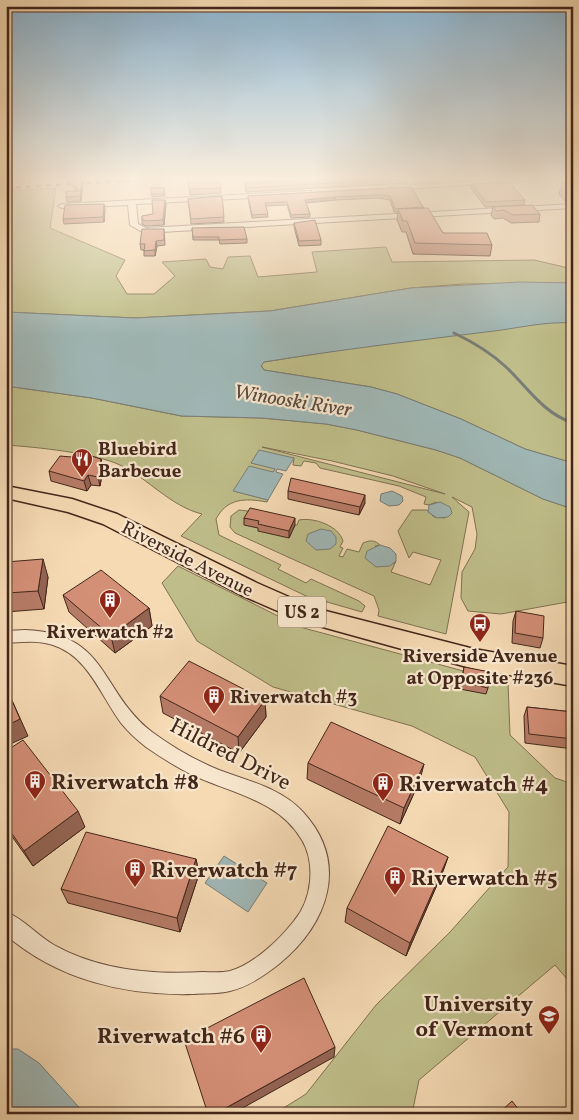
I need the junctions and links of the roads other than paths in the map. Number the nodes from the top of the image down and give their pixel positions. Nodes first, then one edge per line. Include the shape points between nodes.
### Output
1 (6, 492) edge
2 (6, 637) edge
3 (573, 676) edge
4 (6, 922) edge

1 - 3 main road, Riverside Avenue / US 2 via 72,506 110,519 249,589 309,615 474,659
2 - 4 street, Hildred Drive via 36,635 65,641 98,673 137,729 203,771 259,792 290,810 307,832 318,855 321,887 314,911 299,934 265,964 230,981 174,985 118,980 48,954

